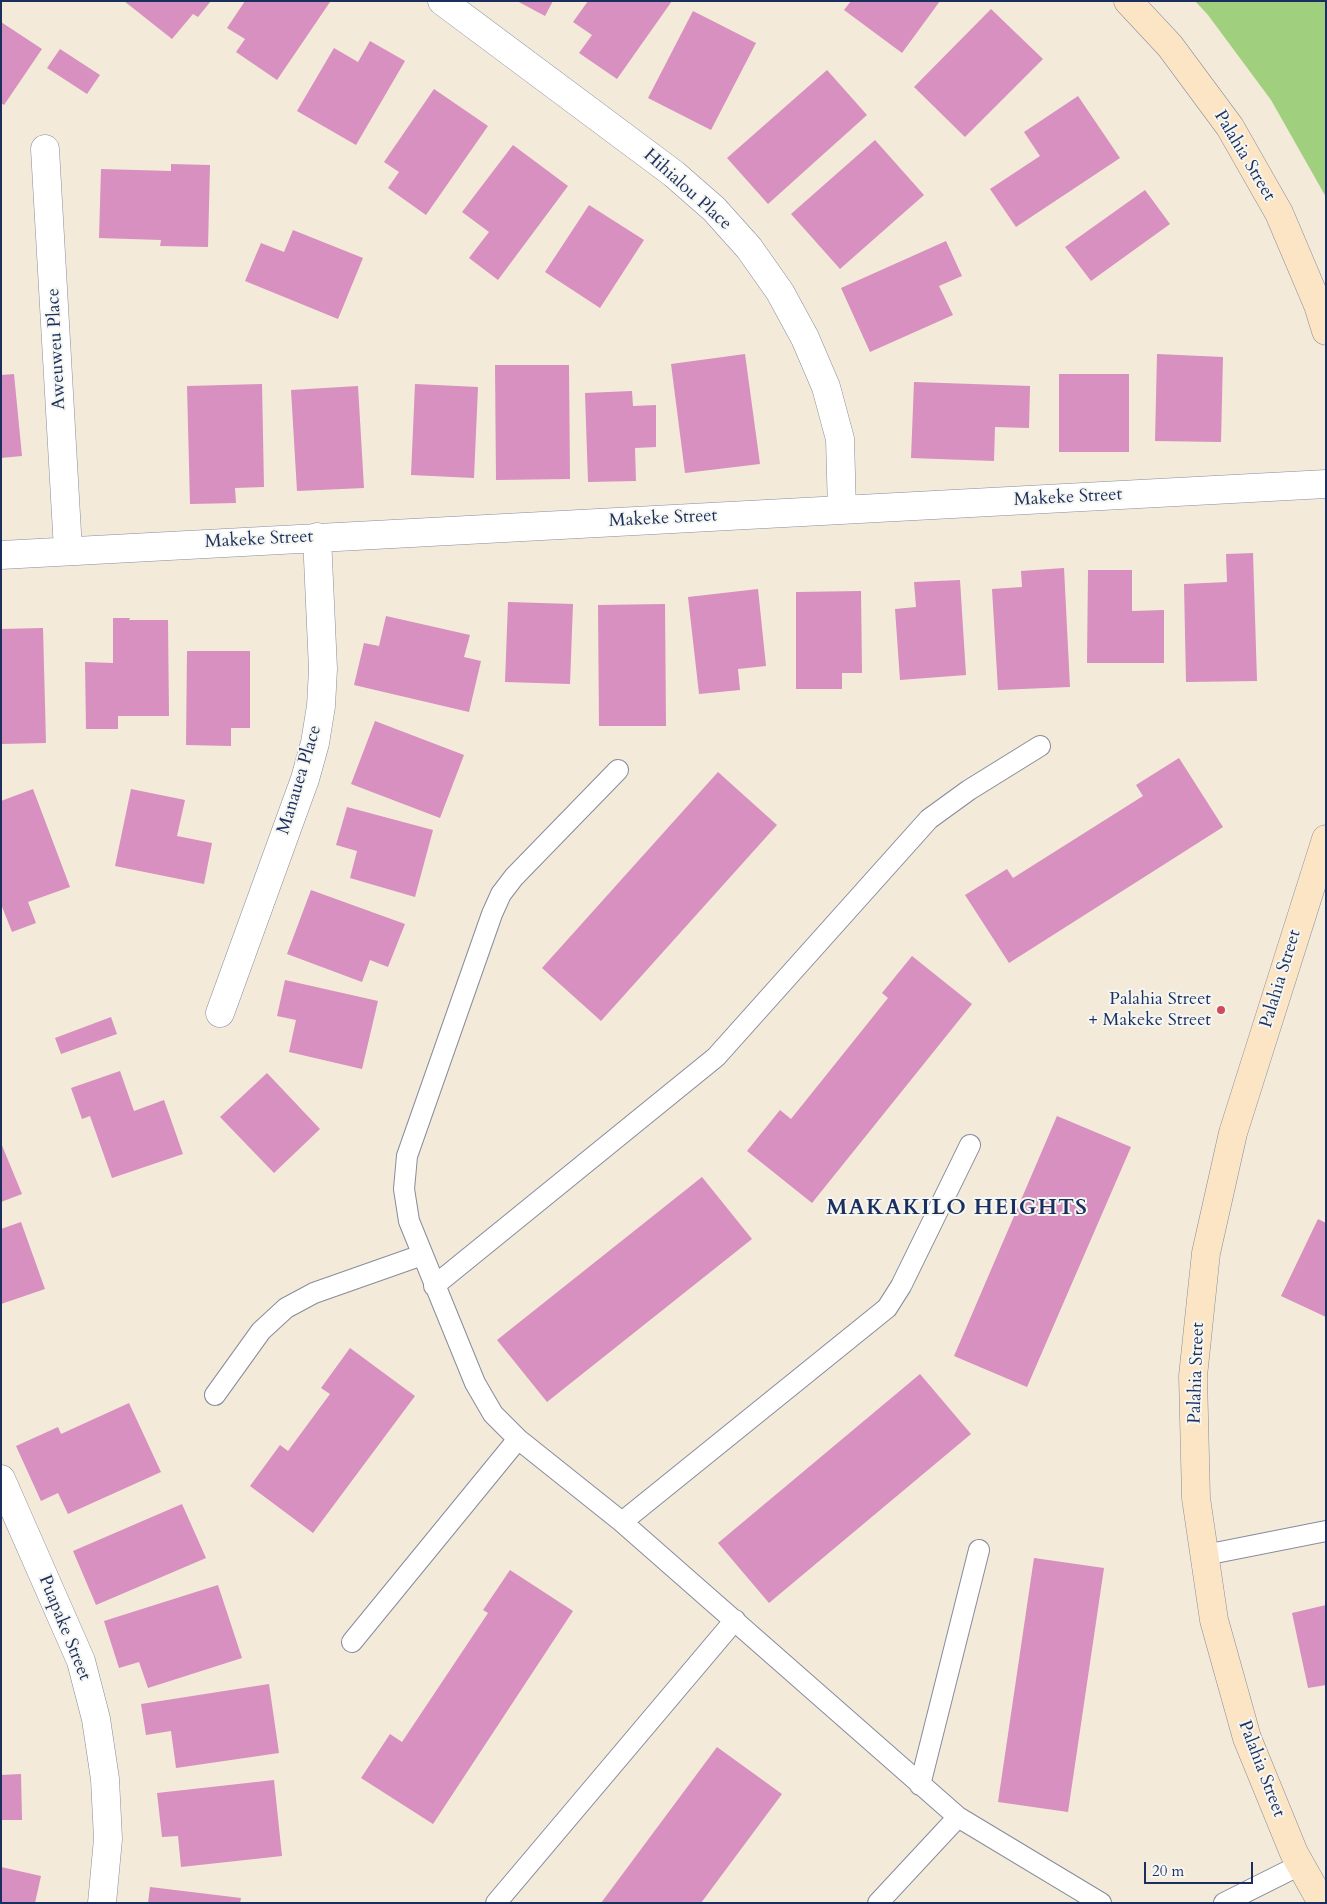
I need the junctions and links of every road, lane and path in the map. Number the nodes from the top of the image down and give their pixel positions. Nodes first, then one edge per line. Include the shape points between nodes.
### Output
1 (442, 1) edge
2 (1128, 1) edge
3 (45, 149) dead end
4 (1326, 331) edge
5 (1326, 484) edge
6 (842, 510) junction
7 (317, 537) junction
8 (68, 550) junction
9 (1, 555) edge
10 (1040, 746) dead end
11 (618, 770) dead end
12 (1326, 839) edge
13 (220, 1013) dead end
14 (970, 1145) dead end
15 (422, 1255) junction
16 (434, 1286) junction
17 (215, 1395) dead end
18 (518, 1439) junction
19 (1, 1479) edge
20 (622, 1522) junction
21 (1326, 1531) edge
22 (979, 1550) dead end
23 (1205, 1556) junction
24 (735, 1620) junction
25 (352, 1642) dead end
26 (920, 1785) junction
27 (958, 1816) junction
28 (1300, 1865) junction
29 (102, 1903) edge
30 (496, 1903) edge
31 (878, 1903) edge
32 (1101, 1903) edge
33 (1224, 1903) edge
34 (1322, 1903) edge

1 - 6 street, Hihialou Place via 674,174 714,209 749,248 780,292 805,338 826,388 840,439
2 - 4 street, Palahia Street via 1170,46 1230,127 1279,213
3 - 8 street, Aweuweu Place
5 - 6 street, Makeke Street
6 - 7 street, Makeke Street
7 - 8 street, Makeke Street
7 - 13 street, Manauea Place via 323,669 314,743 305,779
8 - 9 street, Makeke Street
10 - 16 lane via 929,819 716,1058
11 - 15 lane via 507,885 492,914 407,1156 404,1172 406,1205 411,1229
12 - 23 street, Palahia Street via 1233,1133 1206,1254 1194,1376 1196,1498
14 - 20 lane via 888,1308
15 - 16 lane
15 - 17 lane via 314,1293 286,1308 261,1331
16 - 18 lane via 484,1399 493,1414
18 - 20 lane
18 - 25 lane
19 - 29 street, Puapake Street via 81,1661 96,1719 106,1779 108,1839
20 - 24 lane
21 - 23 lane
22 - 26 lane
23 - 28 street, Palahia Street via 1214,1620 1247,1738
24 - 26 lane
24 - 30 lane
26 - 27 lane
27 - 31 lane
27 - 32 lane
28 - 33 lane
28 - 34 street, Palahia Street

